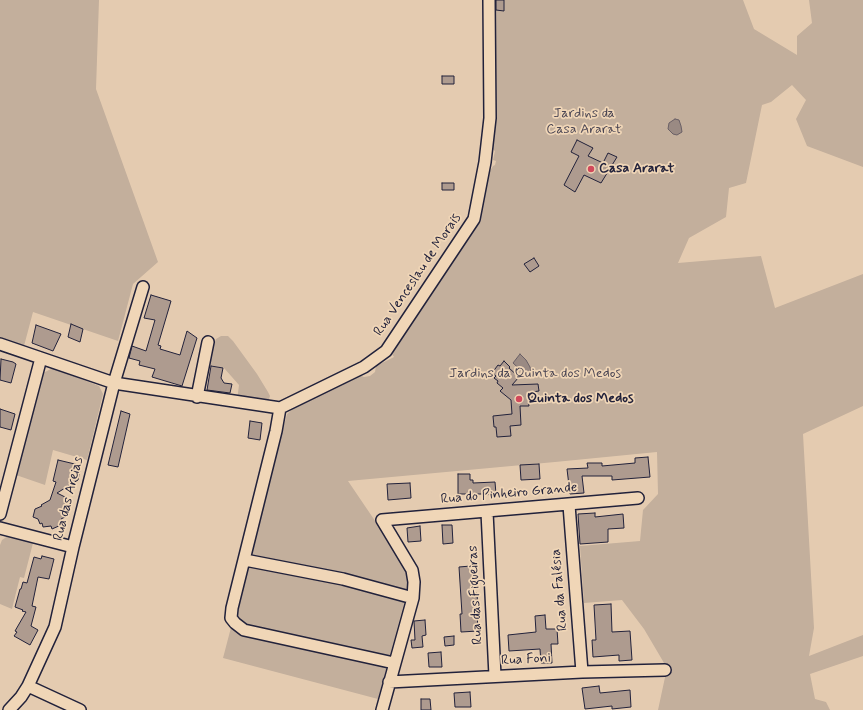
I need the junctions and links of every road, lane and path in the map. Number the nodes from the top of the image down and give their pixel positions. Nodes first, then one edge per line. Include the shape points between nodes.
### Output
1 (489, 0) edge
2 (143, 287) dead end
3 (208, 342) dead end
4 (0, 344) edge
5 (41, 358) junction
6 (114, 384) junction
7 (197, 397) junction
8 (280, 408) junction
9 (638, 498) dead end
10 (568, 505) junction
11 (487, 512) junction
12 (0, 514) edge
13 (0, 528) edge
14 (73, 548) junction
15 (245, 560) junction
16 (413, 598) junction
17 (394, 663) junction
18 (665, 670) dead end
19 (582, 672) junction
20 (495, 676) junction
21 (389, 682) junction
22 (28, 686) junction
23 (9, 710) edge
24 (80, 710) edge
25 (382, 710) edge

1 - 8 street, Rua Venceslau de Morais via 490,118 474,219 386,351 364,367
2 - 6 street, Rua das Areias
3 - 7 street
4 - 5 street
5 - 6 street
5 - 12 street
6 - 7 street
6 - 14 street, Rua das Areias
7 - 8 street
8 - 15 street
9 - 10 street, Rua do Pinheiro Grande
10 - 11 street, Rua do Pinheiro Grande
10 - 19 street, Rua da Falésia
11 - 16 street, Rua do Pinheiro Grande via 382,520 412,570
11 - 20 street, Rua das Figueiras
13 - 14 street
14 - 22 street, Rua das Areias via 55,626
15 - 16 street via 343,579
15 - 17 street via 231,618 244,630
16 - 17 street
17 - 21 street
18 - 19 street, Rua Foni
19 - 20 street, Rua Foni
20 - 21 street, Rua Foni
21 - 25 street
22 - 23 street, Rua das Areias
22 - 24 street

